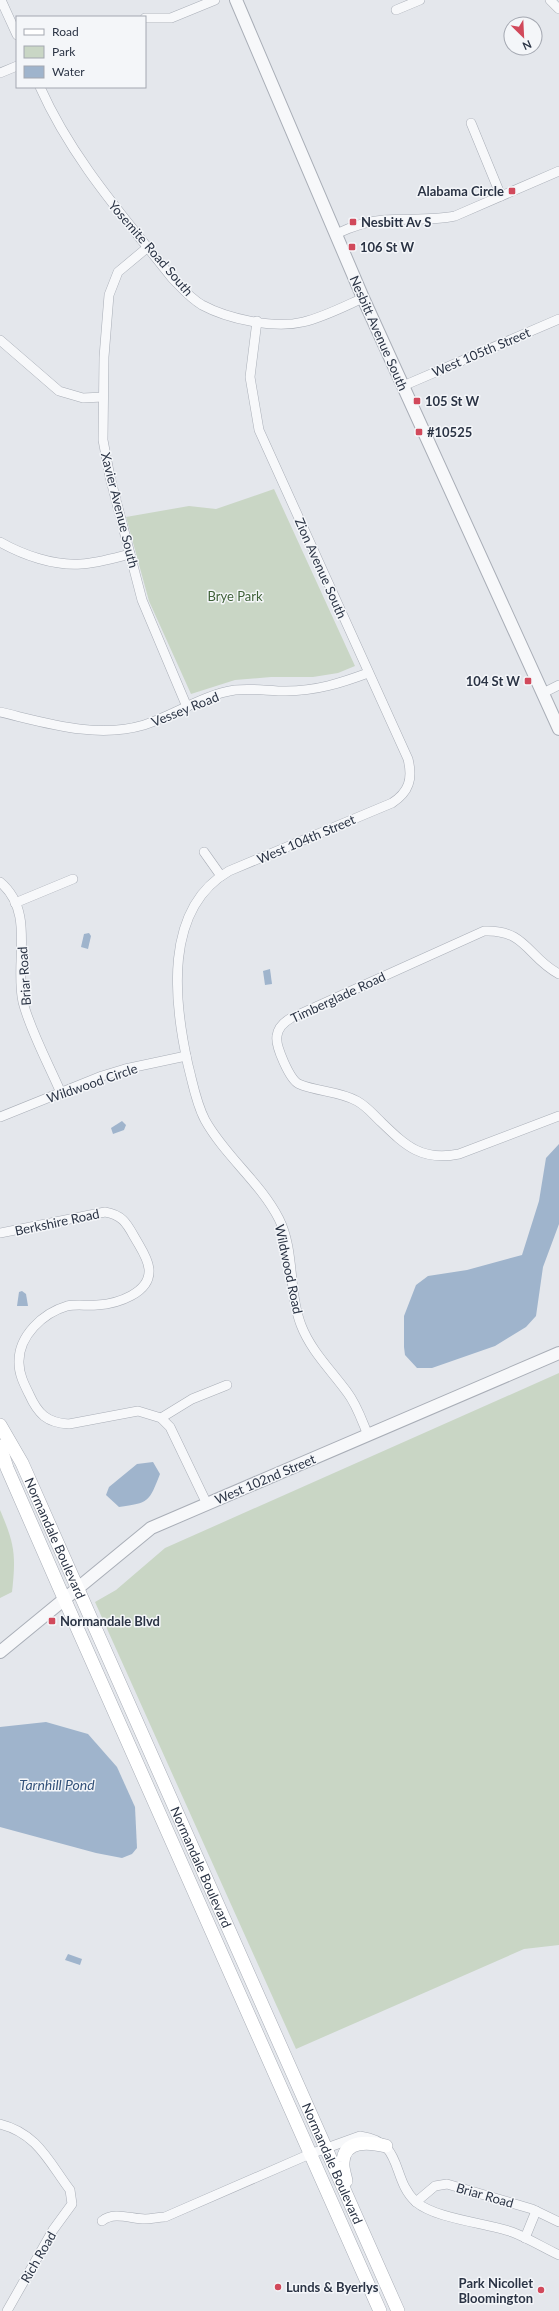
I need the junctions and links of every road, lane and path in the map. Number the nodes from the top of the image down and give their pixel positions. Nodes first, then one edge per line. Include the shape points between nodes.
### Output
1 (1, 0) edge
2 (215, 0) edge
3 (236, 0) edge
4 (420, 0) edge
5 (550, 0) edge
6 (559, 9) edge
7 (396, 10) dead end
8 (146, 18) edge
9 (16, 34) edge
10 (16, 66) edge
11 (0, 72) edge
12 (41, 88) edge
13 (471, 123) dead end
14 (559, 171) edge
15 (501, 196) junction
16 (336, 234) junction
17 (148, 247) junction
18 (363, 298) junction
19 (559, 319) edge
20 (257, 321) junction
21 (0, 340) edge
22 (402, 386) junction
23 (103, 397) junction
24 (0, 542) edge
25 (130, 554) junction
26 (368, 673) junction
27 (559, 685) edge
28 (543, 693) junction
29 (187, 707) junction
30 (0, 712) edge
31 (559, 728) edge
32 (392, 803) joint
33 (204, 852) dead end
34 (221, 876) junction
35 (73, 879) dead end
36 (0, 882) edge
37 (15, 903) junction
38 (559, 974) edge
39 (179, 1016) joint
40 (186, 1056) junction
41 (61, 1093) junction
42 (559, 1116) edge
43 (0, 1117) edge
44 (0, 1233) edge
45 (559, 1353) edge
46 (227, 1385) dead end
47 (161, 1418) junction
48 (0, 1425) edge
49 (368, 1435) junction
50 (0, 1446) edge
51 (207, 1504) junction
52 (78, 1589) junction
53 (65, 1600) junction
54 (0, 1652) edge
55 (0, 2124) edge
56 (386, 2146) junction
57 (326, 2148) junction
58 (310, 2154) junction
59 (416, 2202) junction
60 (350, 2204) junction
61 (536, 2211) junction
62 (102, 2221) dead end
63 (559, 2222) edge
64 (525, 2238) junction
65 (559, 2255) edge
66 (7, 2311) edge
67 (380, 2311) edge
68 (398, 2311) edge

1 - 9 street
2 - 8 street via 171,18
3 - 16 street, Nesbitt Avenue South
4 - 7 street
5 - 6 street
10 - 11 street
12 - 17 street, Yosemite Road South via 85,167
13 - 15 street
14 - 15 street
15 - 16 street via 455,216 440,219 382,220 364,223
16 - 18 street, Nesbitt Avenue South
17 - 20 street, Yosemite Road South via 185,292 201,304 237,318
17 - 23 street, Xavier Avenue South via 127,263 112,283 106,317
18 - 20 street, Yosemite Road South via 303,322 288,325
18 - 22 street, Nesbitt Avenue South
19 - 22 street, West 105th Street
20 - 26 street, Zion Avenue South via 250,377 260,430
21 - 23 street via 59,391 83,398
22 - 28 street, Nesbitt Avenue South
23 - 25 street, Xavier Avenue South via 106,459
24 - 25 street via 42,560 61,564 80,564
25 - 29 street, Xavier Avenue South via 148,618
26 - 29 street, Vessey Road via 322,689 234,690
26 - 32 street, Zion Avenue South via 410,769 411,780 407,789
27 - 28 street
28 - 31 street, Nesbitt Avenue South
29 - 30 street, Vessey Road via 144,725 105,731 66,727
32 - 34 street, West 104th Street
33 - 34 street
34 - 39 street, West 104th Street via 194,906 186,923 180,943
35 - 37 street
36 - 37 street, Briar Road
37 - 41 street, Briar Road via 21,922 23,1001
38 - 42 street, Timberglade Road via 515,936 505,932 484,931 292,1018 285,1022 277,1036 277,1044 289,1072 298,1084 358,1101 402,1142 423,1154 459,1154
39 - 40 street, Wildwood Road
40 - 41 street, Wildwood Circle via 125,1069
40 - 49 street, Wildwood Road via 196,1099 204,1118 226,1152 271,1204 280,1221 287,1246 295,1304 309,1343 348,1393
41 - 43 street, Wildwood Circle
44 - 47 street, Berkshire Road via 105,1212 121,1216 147,1261 149,1269 144,1285 126,1298 112,1303 66,1306 46,1317 26,1335 19,1362 21,1375 39,1413 53,1422 69,1424 138,1411
45 - 49 street, West 102nd Street
46 - 47 street via 192,1399
47 - 51 street via 170,1427
48 - 52 main road, Normandale Boulevard via 22,1463
49 - 51 street, West 102nd Street
50 - 53 main road, Normandale Boulevard via 7,1468
51 - 52 street, West 102nd Street via 151,1528
52 - 53 street, West 102nd Street
52 - 57 main road, Normandale Boulevard
53 - 54 street, West 102nd Street
53 - 58 main road, Normandale Boulevard
55 - 66 street, Rich Road via 20,2131 36,2143 70,2190 72,2204 53,2230
56 - 57 street via 360,2136
56 - 59 street via 392,2153 400,2179
56 - 60 main road via 363,2142 346,2152 342,2164
57 - 58 street
57 - 60 main road, Normandale Boulevard
58 - 62 street via 165,2217 146,2219 118,2215
58 - 67 main road, Normandale Boulevard
59 - 61 street, Briar Road via 435,2186 447,2184
59 - 64 street via 443,2214 506,2230
60 - 68 main road, Normandale Boulevard
61 - 63 street, Briar Road
61 - 64 street
64 - 65 street

